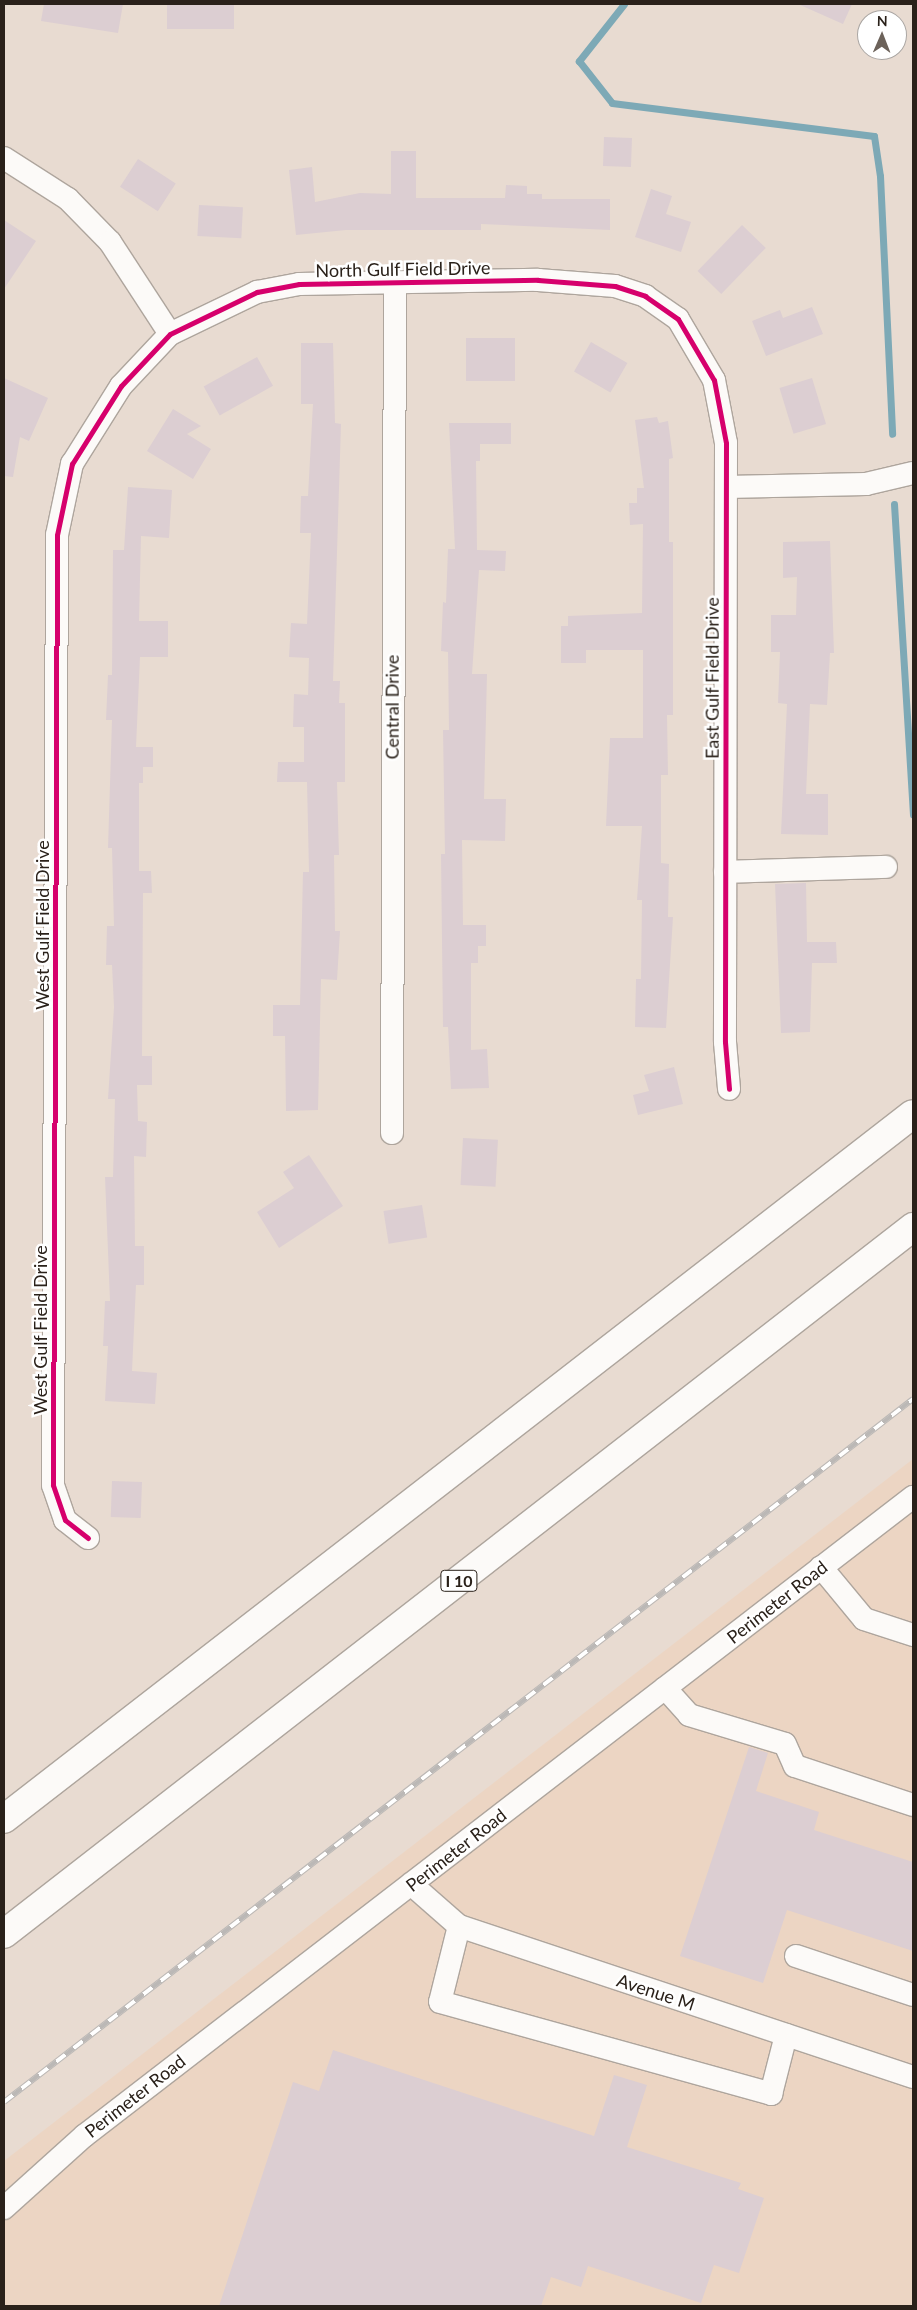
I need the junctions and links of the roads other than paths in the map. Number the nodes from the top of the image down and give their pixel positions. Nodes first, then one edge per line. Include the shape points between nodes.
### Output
1 (4, 158) edge
2 (395, 282) junction
3 (645, 296) joint
4 (170, 334) junction
5 (913, 473) edge
6 (726, 487) junction
7 (886, 867) dead end
8 (725, 872) junction
9 (729, 1089) dead end
10 (913, 1114) edge
11 (392, 1133) dead end
12 (913, 1227) edge
13 (913, 1496) edge
14 (88, 1538) dead end
15 (822, 1568) junction
16 (913, 1635) edge
17 (665, 1688) junction
18 (913, 1805) edge
19 (4, 1819) edge
20 (411, 1884) junction
21 (459, 1926) junction
22 (4, 1934) edge
23 (796, 1956) dead end
24 (913, 1994) edge
25 (786, 2035) junction
26 (913, 2077) edge
27 (4, 2208) edge

1 - 4 street via 68,199 110,242
2 - 3 street, North Gulf Field Drive via 538,280 615,286
2 - 4 street, North Gulf Field Drive via 299,284 256,292
2 - 11 street, Central Drive
3 - 6 street, East Gulf Field Drive via 678,319 714,380 726,443
4 - 14 street, West Gulf Field Drive via 121,386 72,464 57,535 53,1485 66,1520
5 - 6 street via 866,484
6 - 8 street, East Gulf Field Drive
7 - 8 street
8 - 9 street, East Gulf Field Drive
10 - 19 highway
12 - 22 highway, I 10
13 - 15 street, Perimeter Road
15 - 16 street via 864,1619
15 - 17 street, Perimeter Road
17 - 18 street via 689,1715 785,1744 795,1766
17 - 20 street, Perimeter Road
20 - 21 street, Avenue M
20 - 27 street, Perimeter Road via 76,2141
21 - 25 street, Avenue M
21 - 25 street via 440,2002 771,2094
23 - 24 street
25 - 26 street, Avenue M

